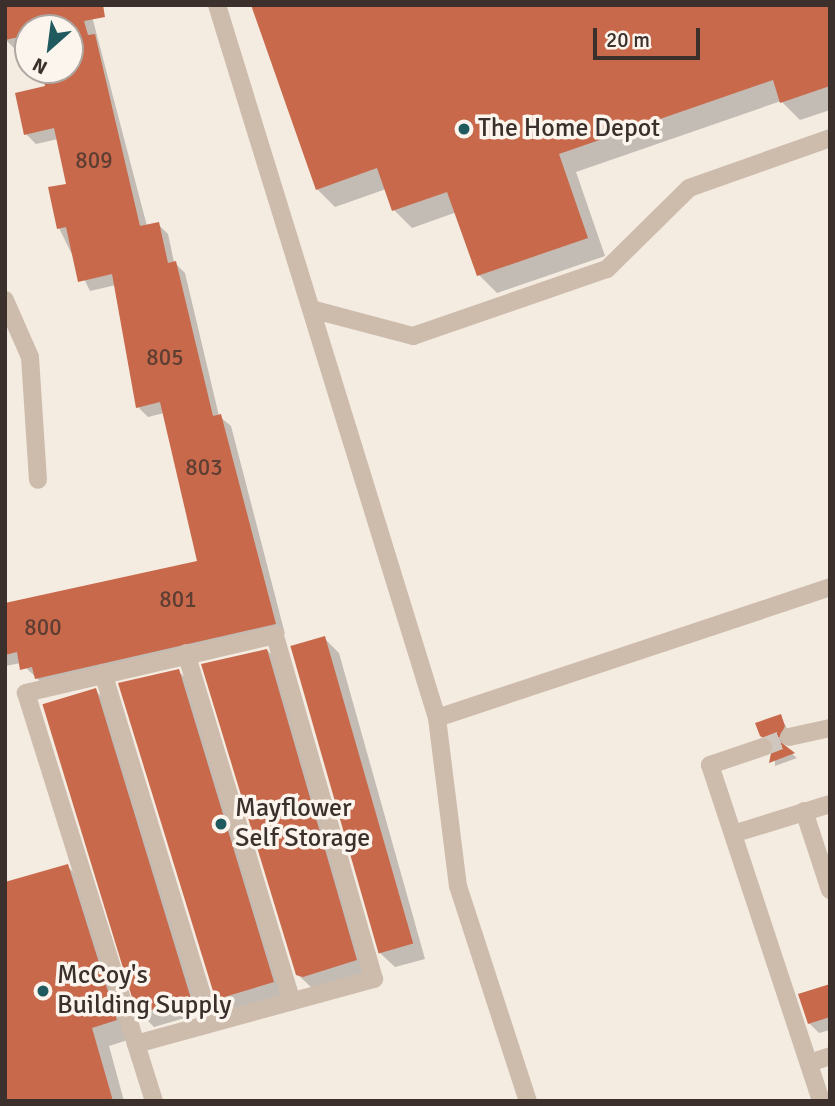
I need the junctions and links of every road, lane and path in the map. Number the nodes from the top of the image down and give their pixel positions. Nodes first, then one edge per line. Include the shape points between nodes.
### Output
1 (217, 5) edge
2 (830, 138) edge
3 (5, 300) edge
4 (311, 309) junction
5 (38, 480) dead end
6 (830, 587) edge
7 (186, 653) junction
8 (103, 673) junction
9 (437, 718) junction
10 (830, 729) edge
11 (789, 737) tunnel mouth
12 (763, 747) tunnel mouth
13 (830, 804) edge
14 (804, 811) junction
15 (736, 833) junction
16 (830, 890) edge
17 (292, 1001) junction
18 (211, 1023) junction
19 (135, 1044) junction
20 (830, 1056) edge
21 (809, 1063) junction
22 (153, 1101) edge
23 (528, 1101) edge
24 (821, 1101) edge

1 - 4 street
2 - 4 street via 689,188 607,269 413,336
3 - 5 street via 30,357
4 - 9 street
6 - 9 street
7 - 8 street
7 - 17 street
7 - 17 street via 275,635 374,979
8 - 18 street
8 - 19 street via 26,693
9 - 23 street via 458,886
10 - 11 street
12 - 15 street via 710,765
13 - 14 street
14 - 15 street
14 - 16 street
15 - 21 street
17 - 18 street
18 - 19 street
19 - 22 street
20 - 21 street
21 - 24 street

